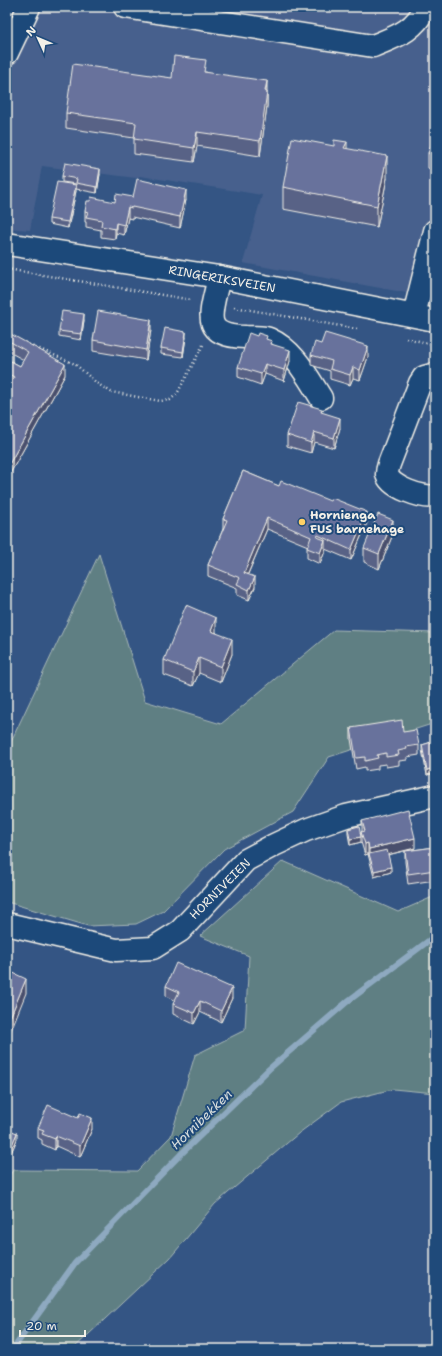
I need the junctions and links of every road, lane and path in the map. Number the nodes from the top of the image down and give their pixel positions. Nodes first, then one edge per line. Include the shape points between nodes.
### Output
1 (29, 7) edge
2 (125, 7) edge
3 (426, 7) edge
4 (7, 53) edge
5 (435, 231) edge
6 (7, 244) edge
7 (219, 277) junction
8 (414, 315) junction
9 (435, 320) edge
10 (214, 327) junction
11 (19, 340) edge
12 (435, 374) edge
13 (321, 398) dead end
14 (435, 496) edge
15 (435, 796) edge
16 (7, 924) edge

1 - 4 street
2 - 3 street via 373,46 400,36 419,21
5 - 8 street
6 - 7 street, RINGERIKSVEIEN
7 - 8 street, RINGERIKSVEIEN
7 - 10 street via 211,318
8 - 9 street, RINGERIKSVEIEN
10 - 11 path via 196,355 177,394 170,400 160,401 111,392 75,364
10 - 13 street via 221,335 269,339 298,362
12 - 14 street via 424,377 420,383 387,474 397,486 426,498
15 - 16 street, HORNIVEIEN via 332,821 306,830 246,860 180,931 153,948 116,950

